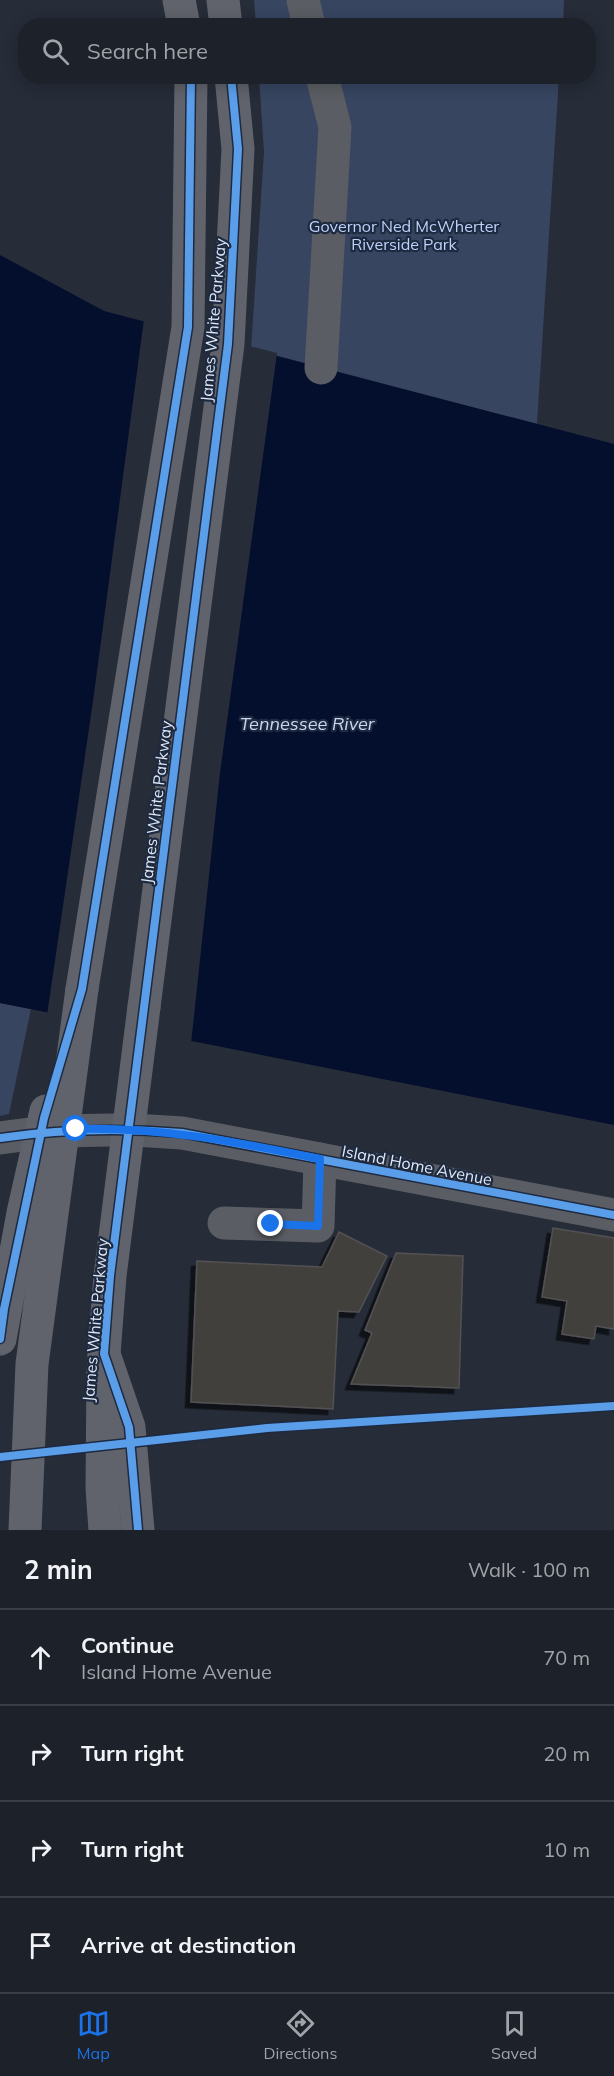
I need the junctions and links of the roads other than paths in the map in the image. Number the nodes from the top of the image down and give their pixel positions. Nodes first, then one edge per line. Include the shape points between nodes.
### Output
1 (179, 0) edge
2 (223, 0) edge
3 (303, 0) edge
4 (182, 18) edge
5 (225, 18) edge
6 (307, 18) edge
7 (191, 84) edge
8 (232, 84) edge
9 (324, 84) edge
10 (321, 368) dead end
11 (82, 989) junction
12 (0, 1138) edge
13 (320, 1159) junction
14 (614, 1215) edge
15 (224, 1223) dead end
16 (0, 1340) edge
17 (104, 1354) junction
18 (25, 1530) edge
19 (105, 1530) edge
20 (138, 1530) edge

1 - 4 highway
2 - 5 highway
3 - 6 street
7 - 11 highway, James White Parkway via 188,327
8 - 17 highway, James White Parkway, bridge via 238,149 228,344 110,1276
9 - 10 street via 334,128
11 - 16 highway, bridge via 44,1118
11 - 18 highway, James White Parkway, bridge via 32,1364
12 - 13 street, Island Home Avenue via 124,1128 182,1133
13 - 14 street, Island Home Avenue
13 - 15 street via 318,1226
17 - 19 highway, James White Parkway via 101,1416
17 - 20 highway via 129,1427

